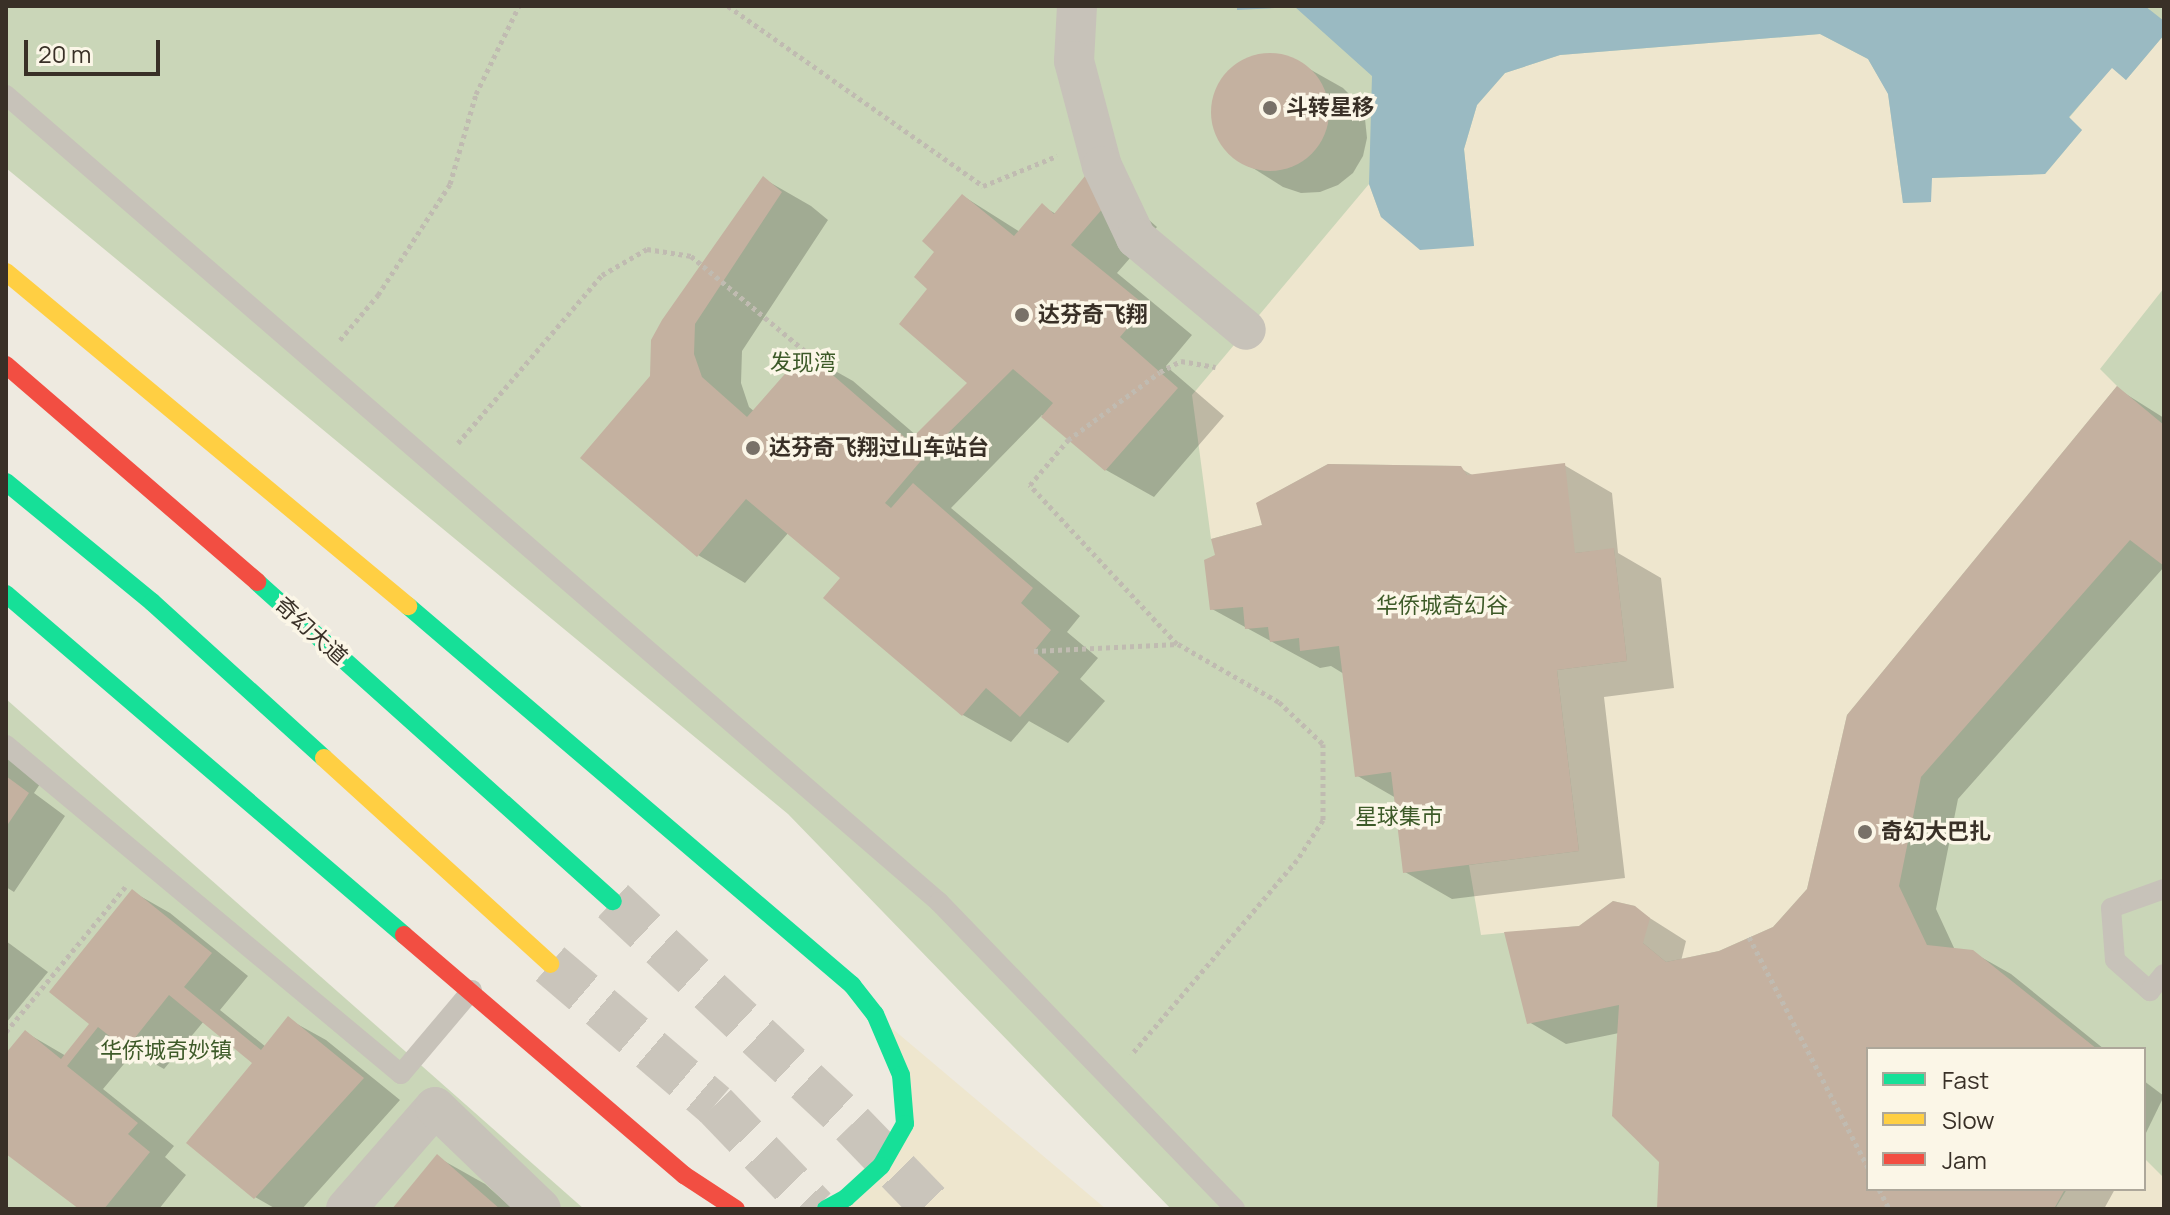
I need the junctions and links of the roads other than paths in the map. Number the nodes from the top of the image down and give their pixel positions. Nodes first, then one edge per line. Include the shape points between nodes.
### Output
1 (1077, 6) edge
2 (6, 95) edge
3 (6, 272) edge
4 (1246, 330) dead end
5 (6, 365) edge
6 (6, 482) edge
7 (6, 594) edge
8 (6, 745) edge
9 (2164, 889) edge
10 (613, 901) tunnel mouth
11 (550, 964) tunnel mouth
12 (2164, 974) edge
13 (472, 990) junction
14 (346, 1209) edge
15 (541, 1209) edge
16 (736, 1209) edge
17 (826, 1209) edge
18 (1235, 1209) edge

1 - 4 street via 1074,61 1102,166 1136,238
2 - 18 lane via 939,902
3 - 17 street via 852,985 875,1014 901,1075 905,1124 881,1166
5 - 10 street, 奇幻大道
6 - 11 street via 152,602
7 - 13 street
8 - 13 lane via 401,1074
9 - 12 lane via 2111,908 2115,960 2150,991
13 - 16 street via 684,1175
14 - 15 street via 435,1107

